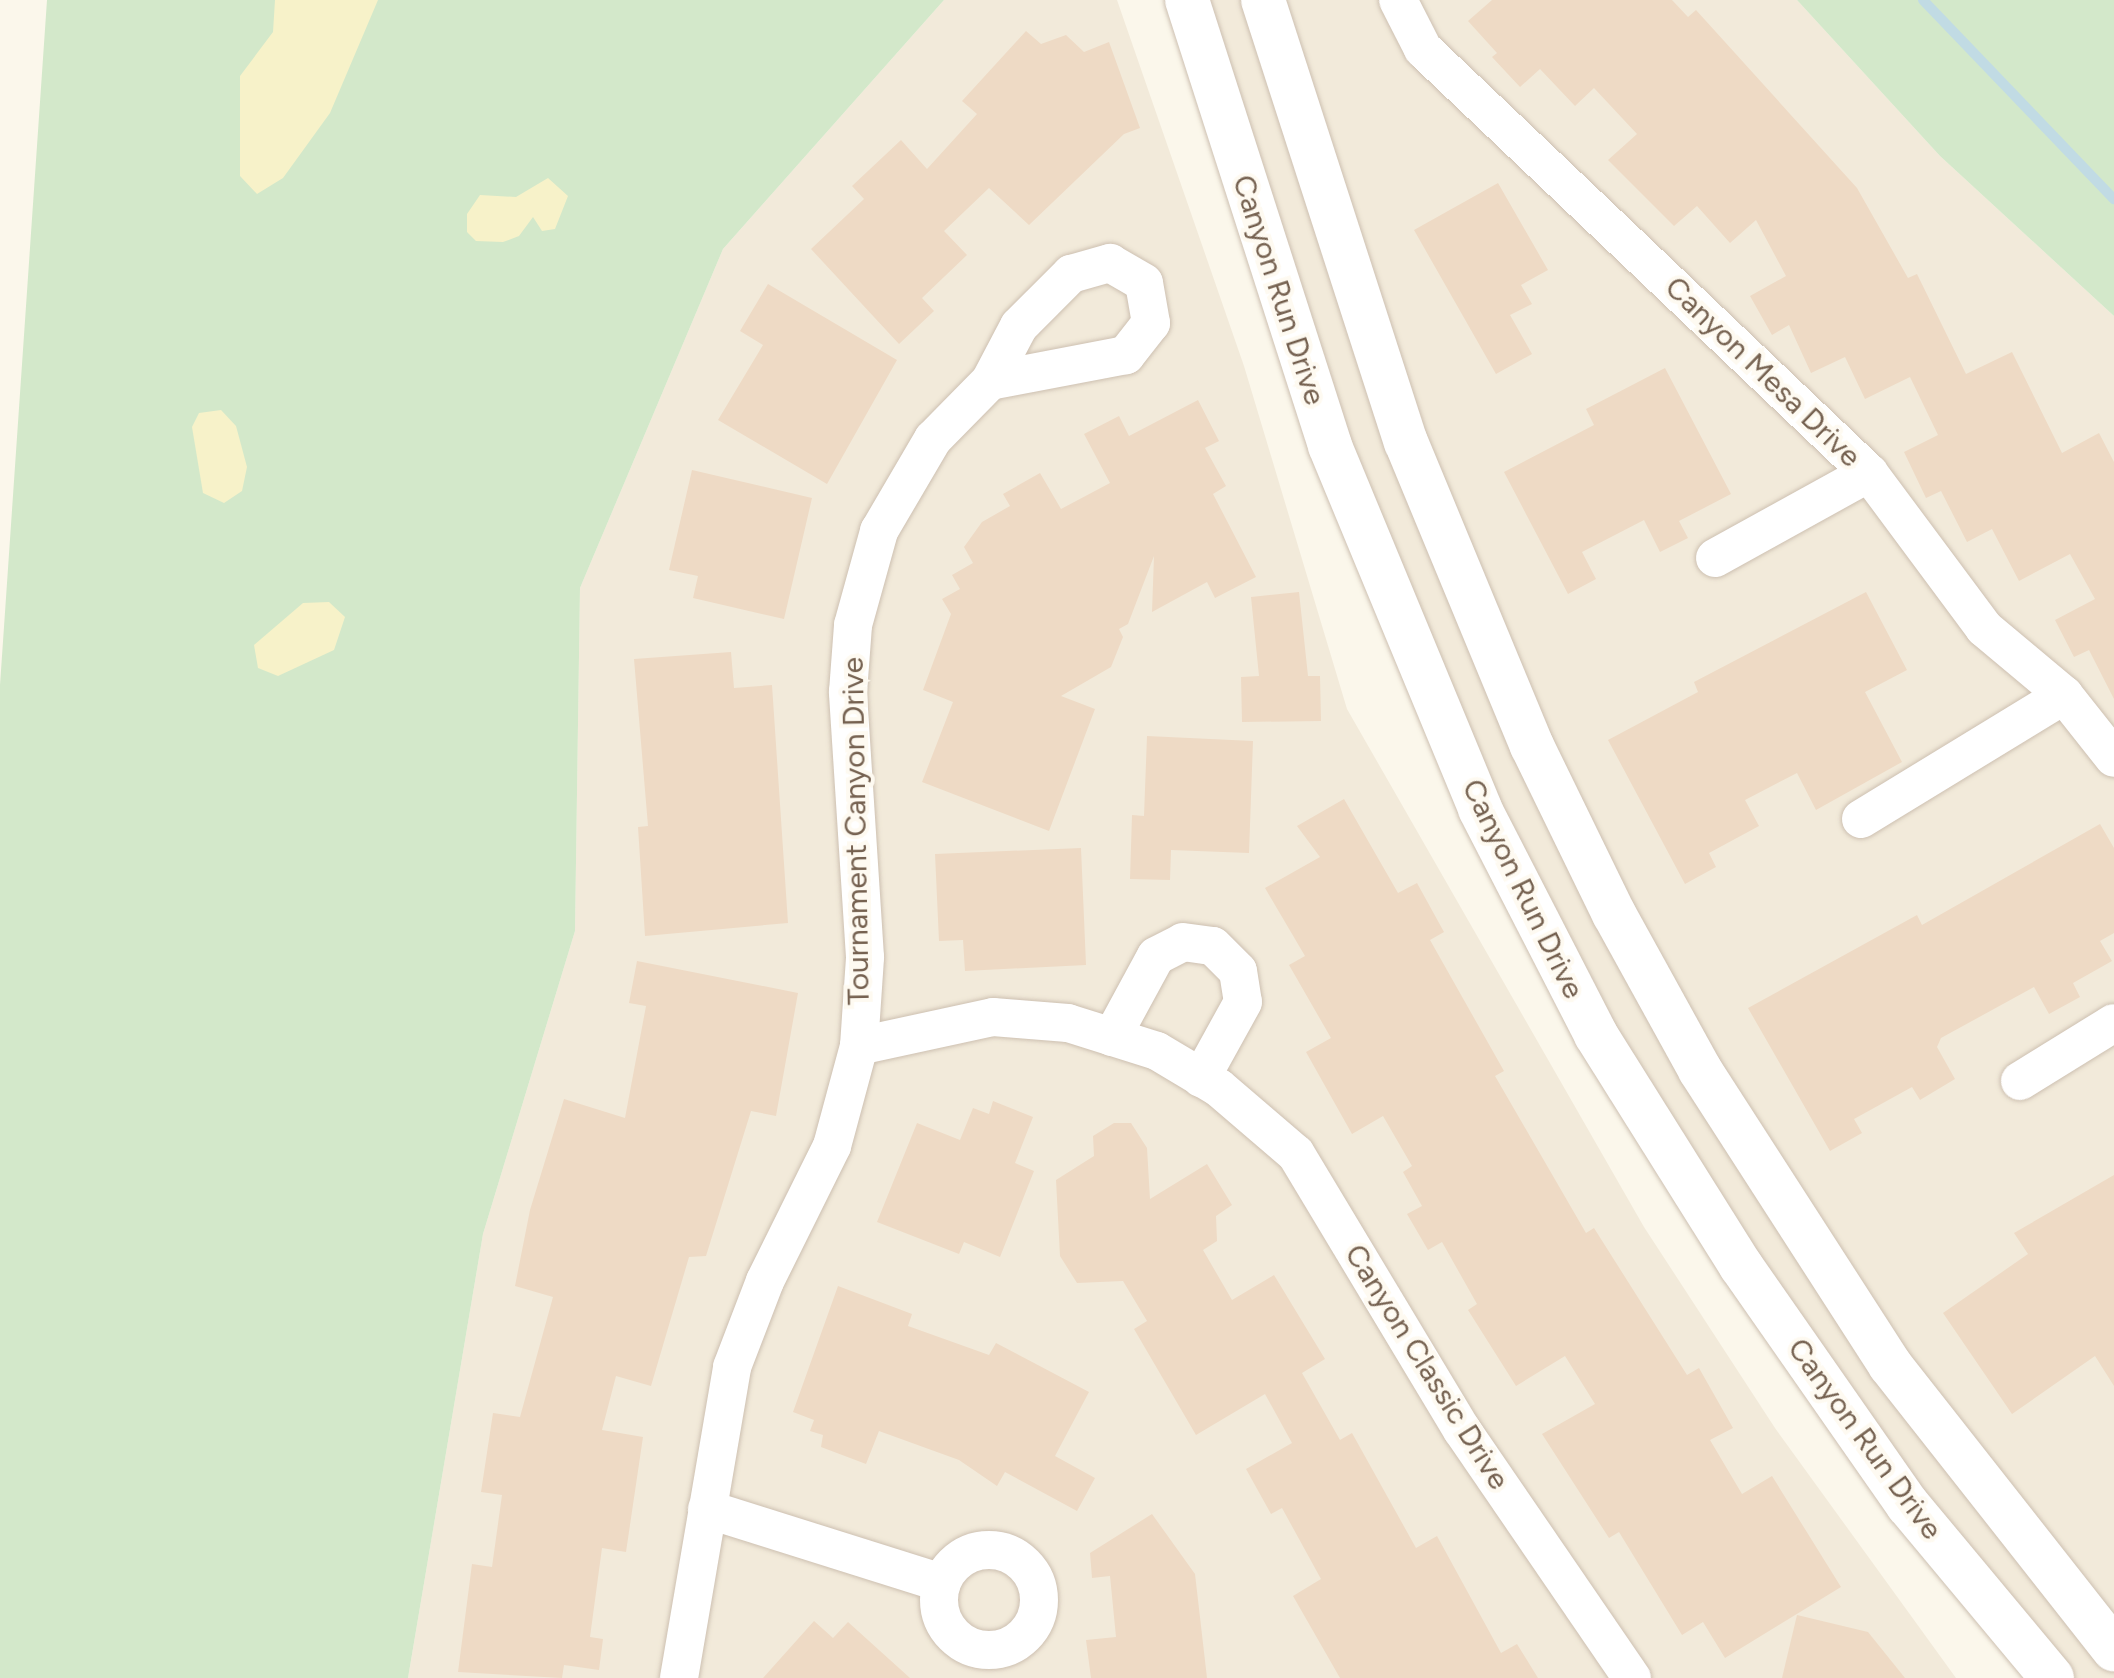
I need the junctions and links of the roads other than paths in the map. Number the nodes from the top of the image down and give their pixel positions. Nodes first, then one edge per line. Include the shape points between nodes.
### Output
1 (1187, 0) edge
2 (1263, 0) edge
3 (1398, 0) edge
4 (990, 381) dead end
5 (1869, 473) junction
6 (1715, 558) dead end
7 (2064, 695) junction
8 (2114, 758) edge
9 (1861, 819) dead end
10 (2114, 1023) edge
11 (1112, 1037) junction
12 (859, 1046) junction
13 (1201, 1078) junction
14 (2020, 1081) dead end
15 (707, 1509) junction
16 (942, 1583) dead end
17 (2114, 1650) edge
18 (679, 1678) edge
19 (1632, 1678) edge
20 (2052, 1678) edge

1 - 20 street, Canyon Run Drive via 1330,446 1480,809 1596,1035 1741,1266 1908,1505
2 - 17 street via 1422,485 1532,746 1621,927 1700,1070 1890,1365
3 - 5 street, Canyon Mesa Drive via 1423,49
4 - 12 street, Tournament Canyon Drive via 933,439 879,531 853,625 848,692 865,957
5 - 6 street
5 - 7 street, Canyon Mesa Drive via 1984,628
7 - 8 street, Canyon Mesa Drive
7 - 9 street
10 - 14 street
11 - 12 street, Canyon Classic Drive via 1068,1023 993,1017
11 - 13 street, Canyon Classic Drive via 1157,1051
11 - 13 street via 1156,956 1183,942 1213,946 1235,966 1243,996
12 - 15 street, Tournament Canyon Drive via 832,1146 765,1281 732,1367
13 - 19 street, Canyon Classic Drive via 1296,1154 1462,1430
15 - 16 street
15 - 18 street, Tournament Canyon Drive

